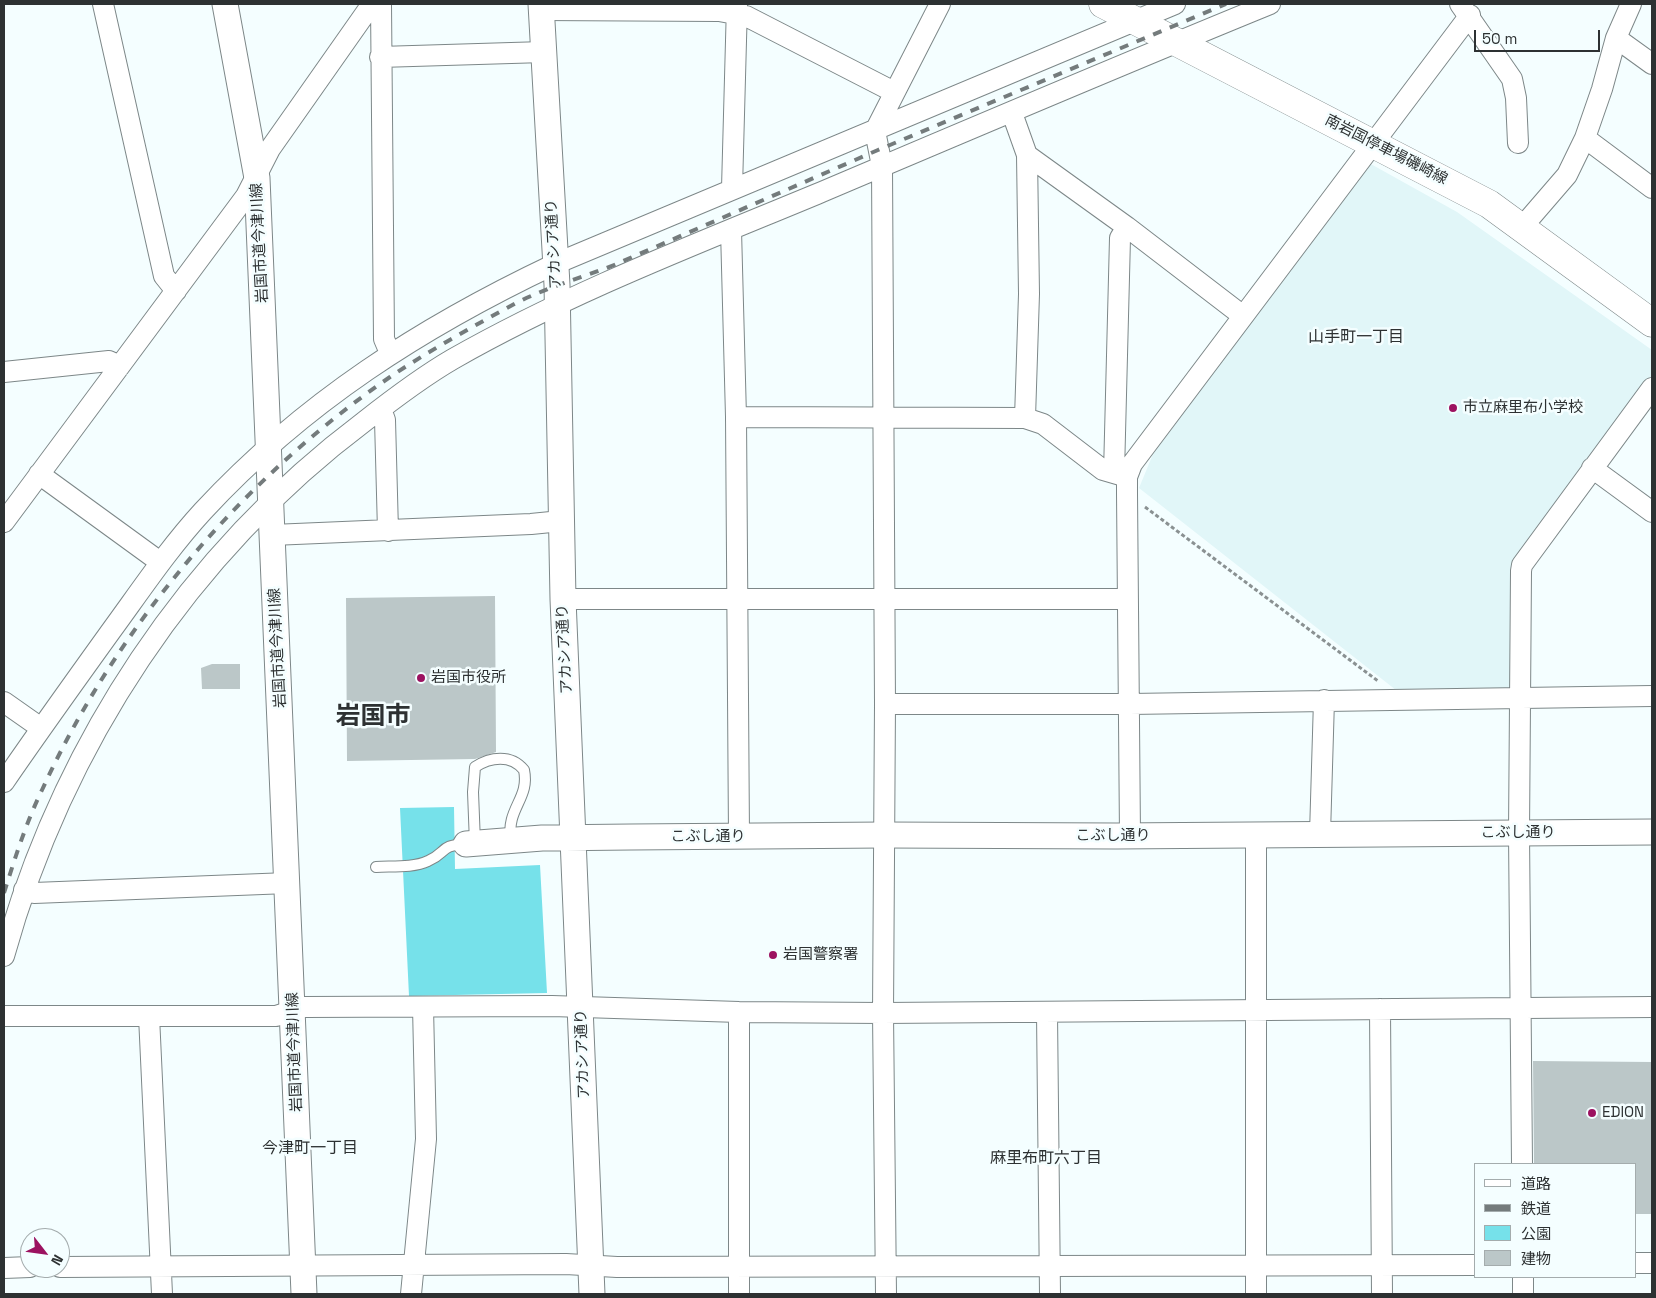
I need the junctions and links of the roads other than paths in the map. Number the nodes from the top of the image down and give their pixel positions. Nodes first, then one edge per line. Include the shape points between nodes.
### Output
1 (102, 4) edge
2 (225, 4) edge
3 (375, 4) edge
4 (381, 4) edge
5 (940, 4) edge
6 (1103, 4) edge
7 (1175, 4) edge
8 (1270, 4) edge
9 (1631, 4) edge
10 (541, 7) edge
11 (736, 9) edge
12 (1465, 9) edge
13 (1136, 20) junction
14 (1616, 38) junction
15 (1177, 42) junction
16 (544, 52) junction
17 (380, 57) junction
18 (1652, 64) edge
19 (894, 92) junction
20 (1012, 113) junction
21 (874, 131) junction
22 (1585, 138) junction
23 (1518, 143) dead end
24 (1374, 144) junction
25 (1026, 155) junction
26 (882, 166) junction
27 (257, 178) junction
28 (732, 188) junction
29 (1652, 188) edge
30 (1523, 226) junction
31 (1127, 227) junction
32 (731, 230) junction
33 (555, 264) junction
34 (176, 291) junction
35 (557, 305) junction
36 (1242, 316) junction
37 (1651, 319) edge
38 (390, 353) junction
39 (120, 366) junction
40 (4, 372) edge
41 (1652, 388) edge
42 (381, 408) junction
43 (736, 417) junction
44 (1024, 418) junction
45 (883, 419) junction
46 (270, 447) junction
47 (1592, 468) junction
48 (39, 474) junction
49 (1120, 475) junction
50 (271, 499) junction
51 (1652, 512) edge
52 (561, 521) junction
53 (4, 522) edge
54 (388, 531) junction
55 (272, 535) junction
56 (160, 562) junction
57 (736, 598) junction
58 (563, 599) junction
59 (1127, 599) junction
60 (884, 600) junction
61 (1652, 696) edge
62 (1519, 699) junction
63 (1324, 700) junction
64 (4, 702) edge
65 (885, 704) junction
66 (1130, 704) junction
67 (41, 728) junction
68 (4, 782) edge
69 (1652, 832) edge
70 (1519, 833) junction
71 (884, 834) junction
72 (1320, 834) junction
73 (739, 836) junction
74 (1130, 836) junction
75 (1256, 836) junction
76 (574, 839) junction
77 (511, 840) junction
78 (470, 844) junction
79 (376, 867) dead end
80 (288, 883) junction
81 (24, 890) junction
82 (4, 956) edge
83 (423, 1007) junction
84 (1652, 1007) edge
85 (582, 1008) junction
86 (1521, 1008) junction
87 (1256, 1009) junction
88 (1380, 1009) junction
89 (294, 1010) junction
90 (739, 1012) junction
91 (883, 1013) junction
92 (1047, 1013) junction
93 (4, 1016) edge
94 (149, 1016) junction
95 (1522, 1163) edge
96 (1636, 1263) edge
97 (1652, 1263) edge
98 (414, 1264) junction
99 (1474, 1264) edge
100 (303, 1265) junction
101 (1382, 1265) junction
102 (161, 1266) junction
103 (592, 1266) junction
104 (740, 1266) junction
105 (1256, 1266) junction
106 (20, 1267) edge
107 (70, 1267) edge
108 (4, 1268) edge
109 (888, 1268) junction
110 (1050, 1268) junction
111 (1523, 1278) edge
112 (162, 1294) edge
113 (304, 1294) edge
114 (411, 1294) edge
115 (592, 1294) edge
116 (739, 1294) edge
117 (886, 1294) edge
118 (1050, 1294) edge
119 (1256, 1294) edge
120 (1382, 1294) edge
121 (1523, 1294) edge

1 - 34 street via 164,276
2 - 27 street, 岩国市道今津川線
3 - 27 street via 270,150
4 - 17 street
5 - 19 street
6 - 13 main road, 南岩国停車場磯崎線
7 - 13 street
8 - 15 street
9 - 14 street
10 - 11 street
10 - 16 street, アカシア通り
11 - 19 street
11 - 28 street
12 - 23 street via 1512,79
12 - 24 street
13 - 15 main road, 南岩国停車場磯崎線
13 - 21 street
14 - 18 street
14 - 22 street
15 - 20 street
15 - 24 main road, 南岩国停車場磯崎線
16 - 17 street
16 - 33 street, アカシア通り
17 - 38 street via 384,339
19 - 21 street
20 - 25 street
20 - 26 street
21 - 26 street
21 - 28 street
22 - 29 street
22 - 30 street via 1567,174
24 - 30 main road, 南岩国停車場磯崎線 via 1489,204
24 - 36 street
25 - 31 street
25 - 44 street via 1029,294
26 - 32 street
26 - 45 street
27 - 34 street
27 - 46 street, 岩国市道今津川線
28 - 33 street
30 - 37 main road, 南岩国停車場磯崎線
31 - 36 street
31 - 49 street via 1120,238
32 - 35 street
32 - 43 street
33 - 35 street, アカシア通り
33 - 38 street via 465,309
34 - 39 street
35 - 42 street via 452,360
35 - 52 street, アカシア通り
36 - 49 street via 1132,464
38 - 46 street
39 - 40 street via 109,362
39 - 48 street
41 - 47 street
42 - 50 street
42 - 54 street via 386,420
43 - 45 street
43 - 57 street
44 - 45 street
44 - 49 street via 1043,424 1103,470
45 - 60 street
46 - 50 street, 岩国市道今津川線
46 - 56 street via 203,512
47 - 51 street
47 - 62 street via 1522,565
48 - 53 street
48 - 56 street
49 - 59 street via 1127,507
50 - 55 street, 岩国市道今津川線
50 - 81 street via 190,590 106,712 70,779
52 - 54 street
52 - 58 street, アカシア通り
54 - 55 street
55 - 80 street, 岩国市道今津川線
56 - 67 street
57 - 58 street
57 - 60 street
57 - 73 street
58 - 76 street, アカシア通り
59 - 60 street
59 - 66 street
60 - 65 street
61 - 62 street
62 - 63 street
62 - 70 street
63 - 66 street
63 - 72 street
64 - 67 street
65 - 66 street
65 - 71 street
66 - 74 street
67 - 68 street
69 - 70 street, こぶし通り
70 - 72 street, こぶし通り
70 - 86 street
71 - 73 street, こぶし通り
71 - 74 street, こぶし通り
71 - 91 street
72 - 75 street, こぶし通り
73 - 76 street, こぶし通り
74 - 75 street, こぶし通り
75 - 87 street
76 - 77 street, こぶし通り
76 - 85 street, アカシア通り
77 - 78 street, こぶし通り
77 - 78 lane via 513,809 526,787 524,770 513,761 487,759 475,767
78 - 79 lane via 451,845 429,861 419,864
80 - 81 street via 34,893
80 - 89 street, 岩国市道今津川線
81 - 82 street
83 - 85 street
83 - 89 street via 304,1007
83 - 98 street via 426,1140
84 - 86 street
85 - 90 street
85 - 103 street, アカシア通り
86 - 88 street
86 - 95 street
87 - 88 street
87 - 92 street
87 - 105 street
88 - 101 street
89 - 94 street via 276,1016
89 - 100 street, 岩国市道今津川線
90 - 91 street
90 - 104 street
91 - 92 street
91 - 109 street
92 - 110 street
93 - 94 street
94 - 102 street
96 - 97 street
98 - 100 street
98 - 103 street
98 - 114 street
99 - 101 street
100 - 102 street
100 - 113 street, 岩国市道今津川線
101 - 105 street
101 - 120 street
102 - 107 street
102 - 112 street
103 - 104 street
103 - 115 street, アカシア通り
104 - 109 street
104 - 116 street
105 - 110 street
105 - 119 street
106 - 108 street
109 - 110 street
109 - 117 street
110 - 118 street
111 - 121 street

